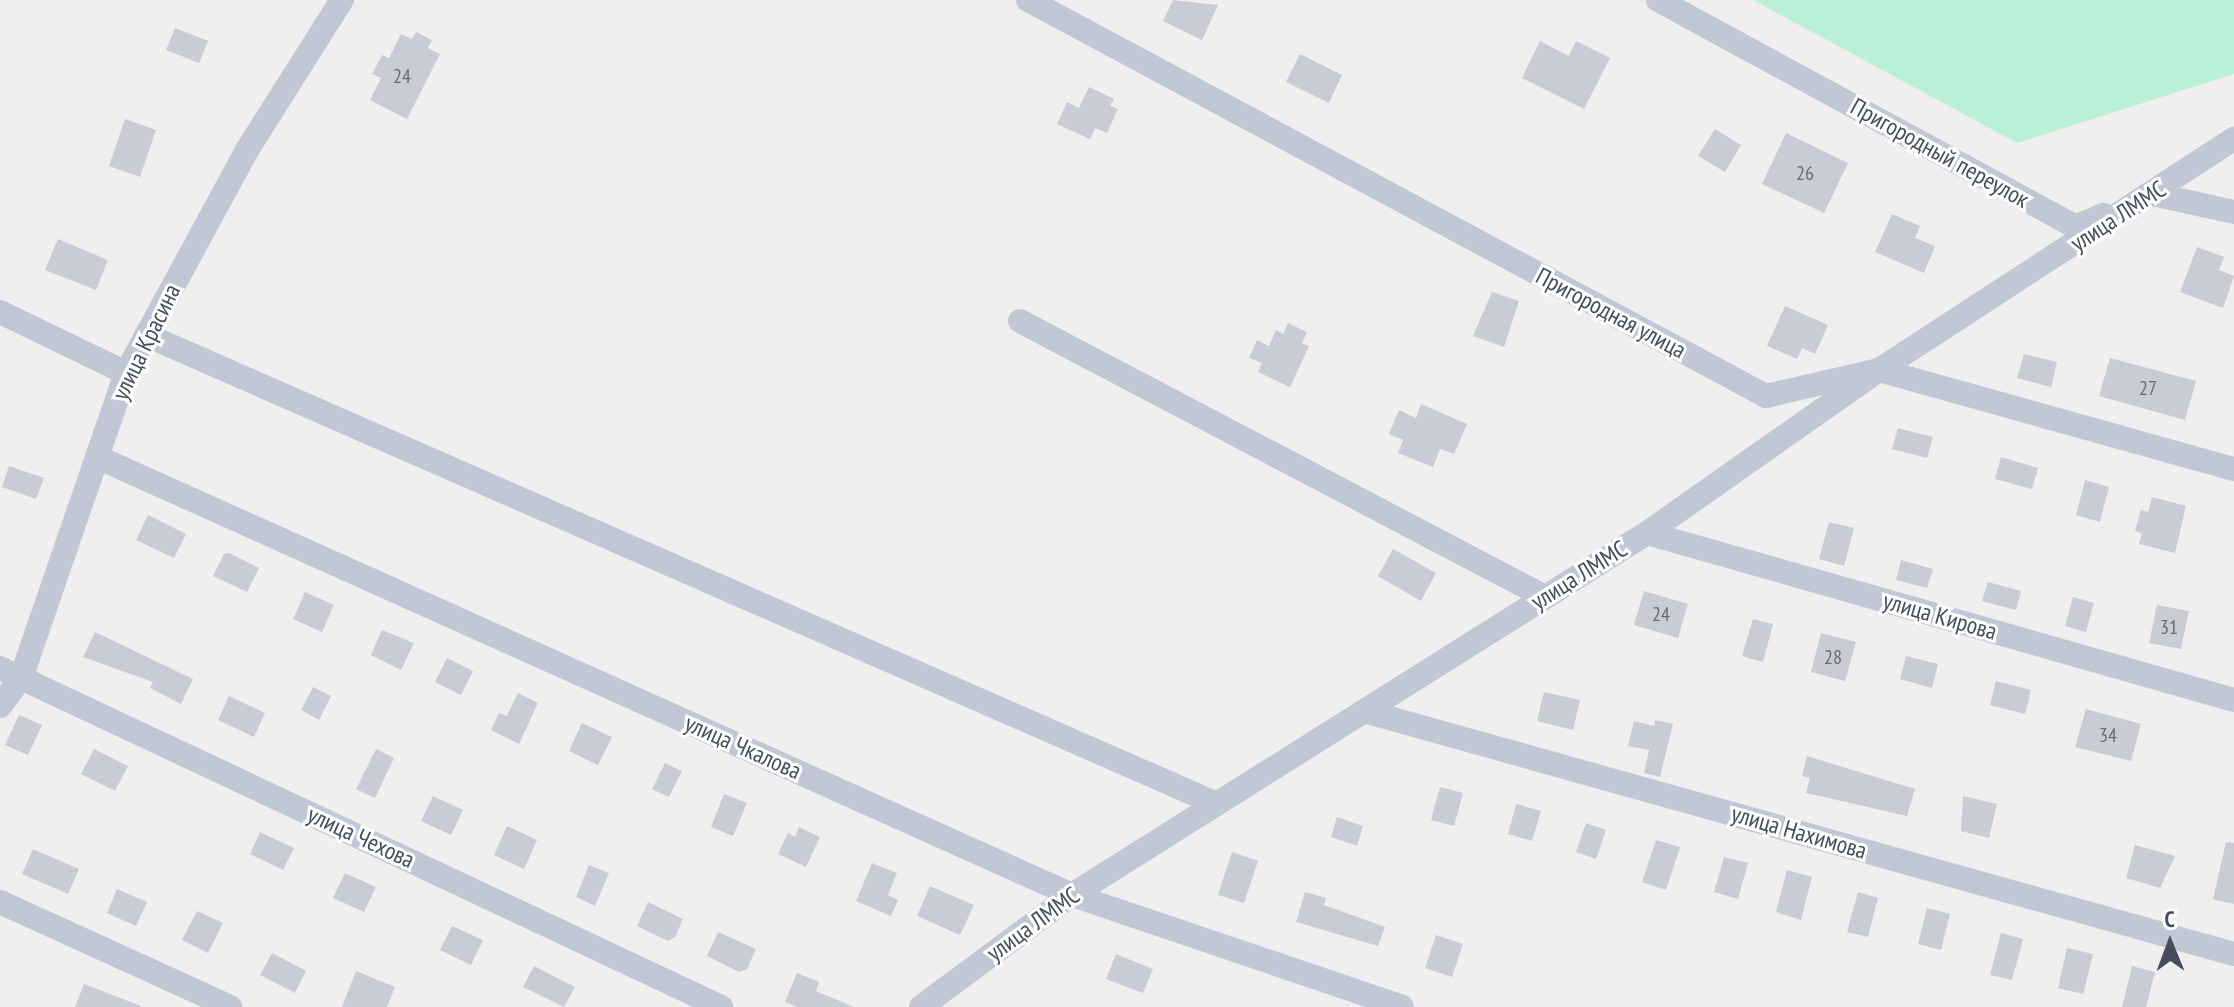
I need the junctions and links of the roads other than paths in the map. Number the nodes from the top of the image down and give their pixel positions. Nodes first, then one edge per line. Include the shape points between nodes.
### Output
1 (342, 0) edge
2 (1028, 0) edge
3 (1658, 0) edge
4 (2234, 139) edge
5 (2153, 194) junction
6 (2234, 212) edge
7 (0, 312) edge
8 (1020, 321) dead end
9 (146, 335) junction
10 (1879, 370) junction
11 (126, 373) junction
12 (97, 457) junction
13 (2234, 469) edge
14 (1647, 533) junction
15 (1545, 597) junction
16 (10, 673) edge
17 (2234, 700) edge
18 (0, 706) edge
19 (1364, 711) junction
20 (1217, 804) junction
21 (1072, 895) junction
22 (0, 902) edge
23 (2234, 954) edge
24 (230, 1007) edge
25 (721, 1007) edge
26 (921, 1007) edge
27 (1402, 1007) edge

1 - 9 street, улица Красина via 247,150
2 - 10 street, Пригородная улица via 1766,396
3 - 5 street, Пригородный переулок via 2076,227
4 - 5 street, улица ЛММС
5 - 6 street
5 - 10 street, улица ЛММС
7 - 11 street
8 - 15 street
9 - 11 street, улица Красина
9 - 20 street
10 - 13 street, Пригородная улица
10 - 14 street, улица ЛММС
11 - 12 street, улица Красина
12 - 16 street, улица Красина
12 - 21 street, улица Чкалова
14 - 15 street, улица ЛММС
14 - 17 street, улица Кирова
15 - 19 street, улица ЛММС
16 - 18 street, улица Красина
16 - 25 street, улица Чехова
19 - 20 street, улица ЛММС
19 - 23 street, улица Нахимова
20 - 21 street, улица ЛММС
21 - 26 street, улица ЛММС
21 - 27 street, улица Чкалова
22 - 24 street

